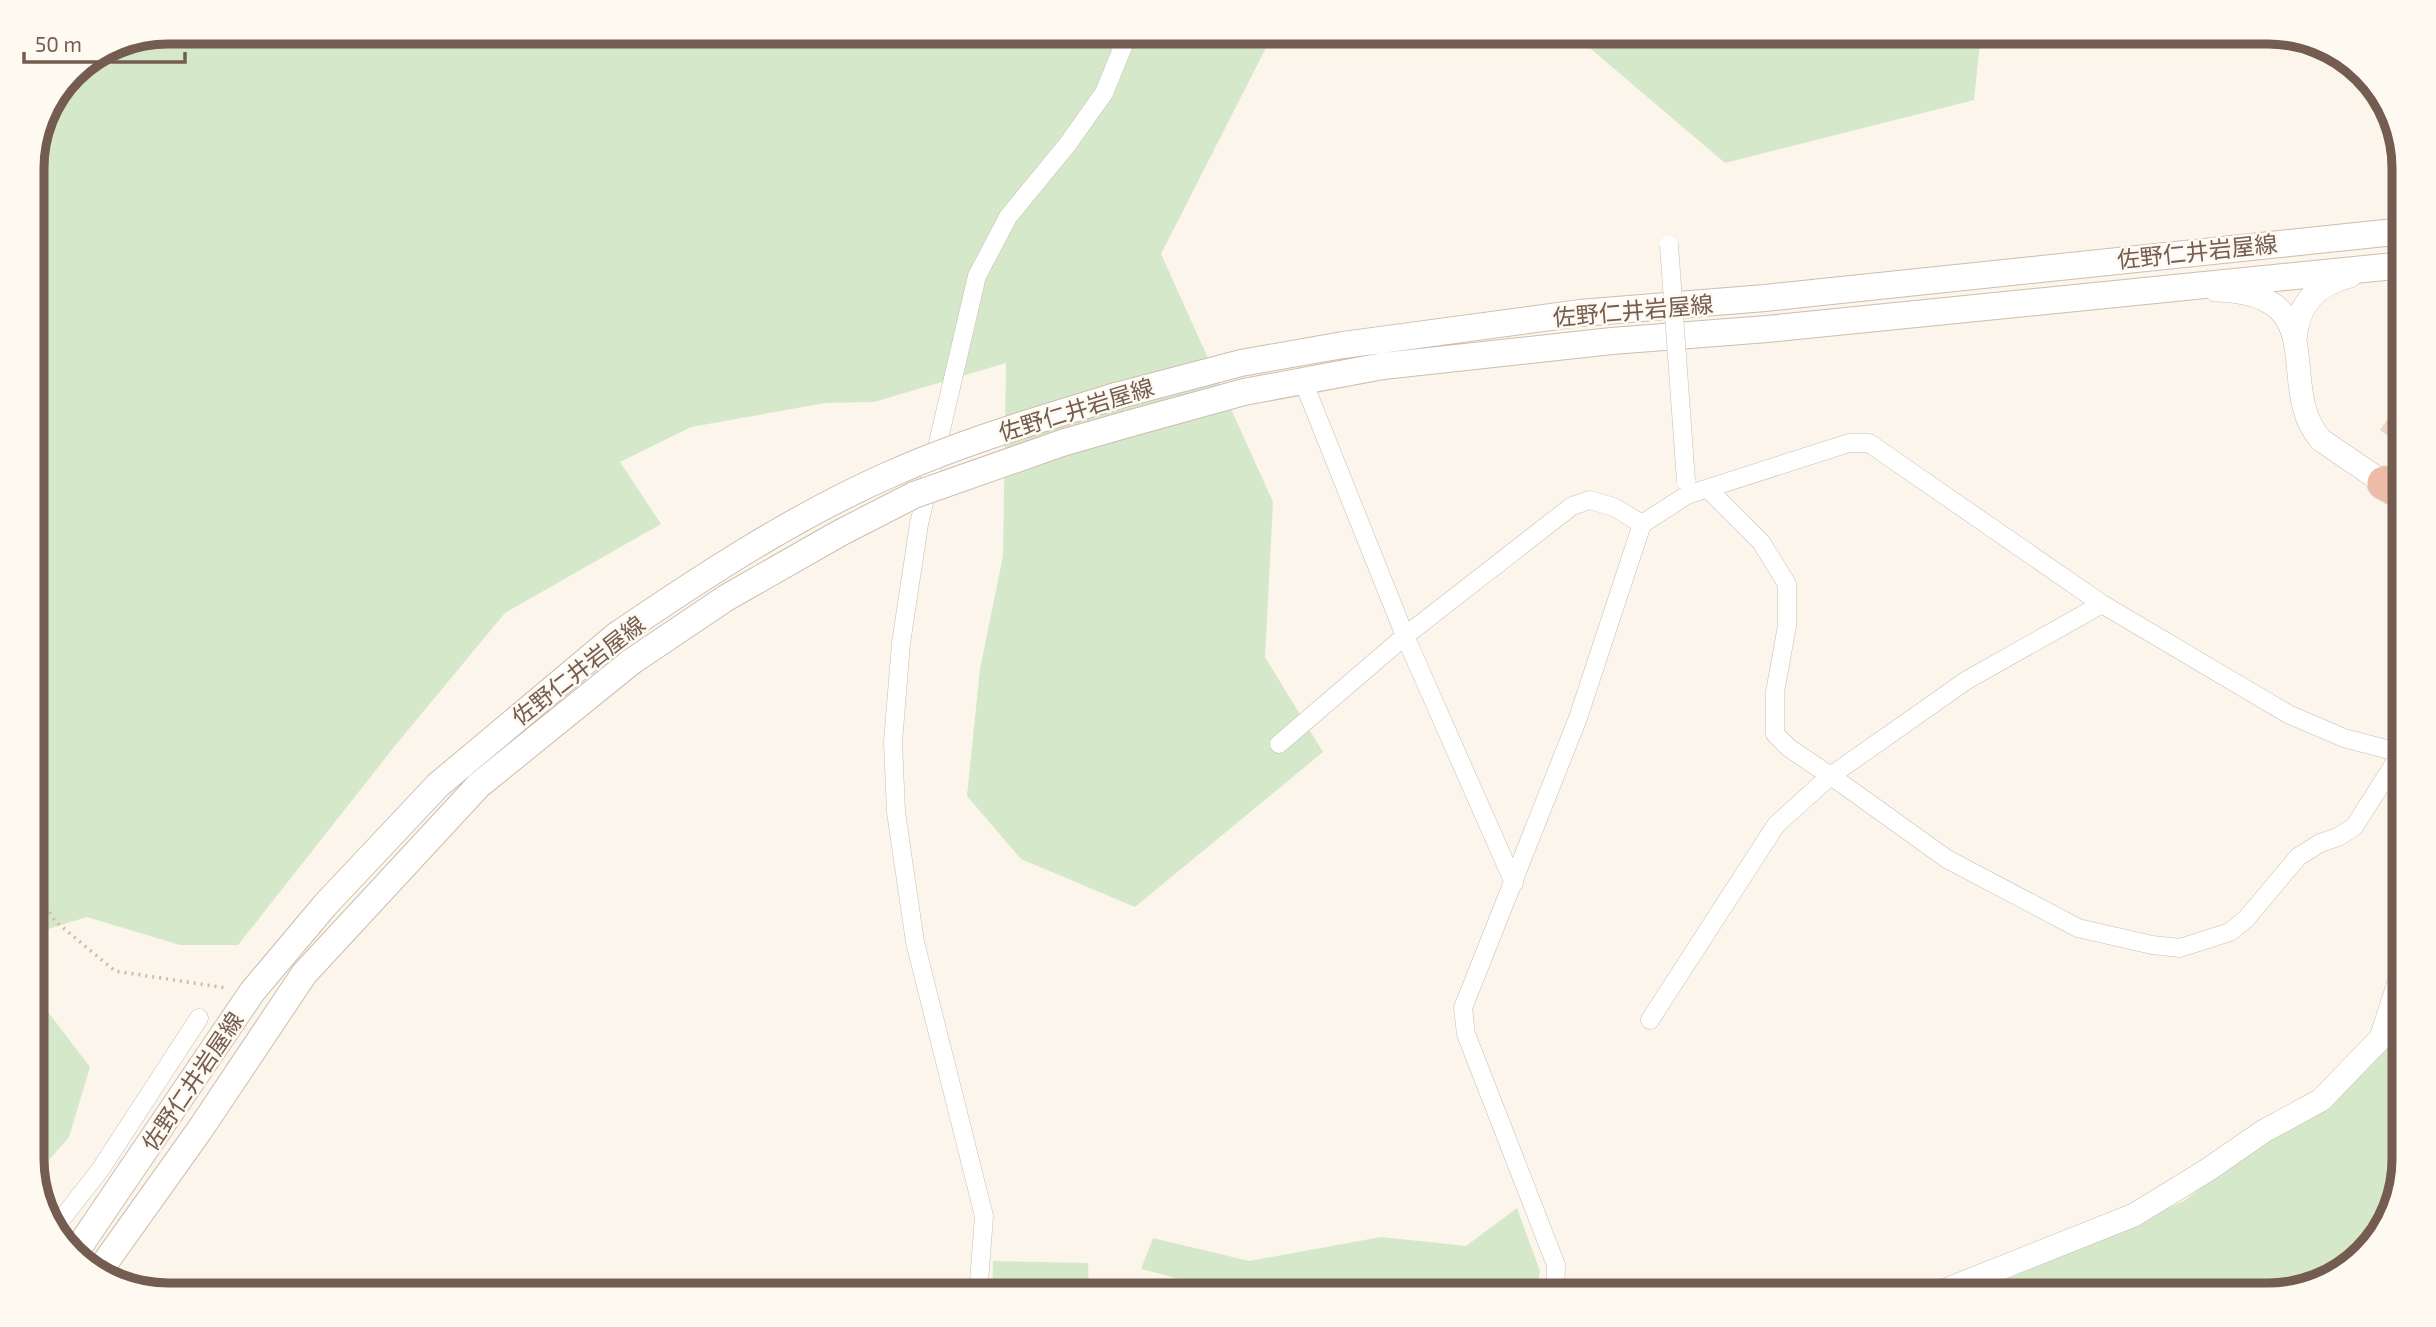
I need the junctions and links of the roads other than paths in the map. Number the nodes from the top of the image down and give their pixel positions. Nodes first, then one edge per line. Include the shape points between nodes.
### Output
1 (1124, 44) edge
2 (2392, 232) edge
3 (1670, 245) dead end
4 (2392, 266) edge
5 (2392, 267) edge
6 (2098, 296) junction
7 (2295, 341) junction
8 (1303, 381) junction
9 (2392, 485) edge
10 (1687, 488) junction
11 (1708, 489) junction
12 (1642, 524) junction
13 (2102, 604) junction
14 (1405, 636) junction
15 (1279, 744) dead end
16 (2392, 750) edge
17 (2392, 768) edge
18 (1829, 776) junction
19 (1514, 883) junction
20 (2392, 1004) edge
21 (199, 1018) dead end
22 (1650, 1020) dead end
23 (60, 1220) edge
24 (80, 1246) edge
25 (104, 1265) edge
26 (979, 1283) edge
27 (1555, 1283) edge
28 (1965, 1283) edge

1 - 26 street via 1104,93 1008,217 977,275 919,524 901,643 893,742 896,812 915,942 984,1216
2 - 24 main road, 佐野仁井岩屋線, bridge via 1580,313 1343,345 1241,363 1116,396 990,435 893,473 798,520 617,635 438,785 326,904 252,992
3 - 10 street, bridge
4 - 6 main road, 佐野仁井岩屋線
5 - 7 street via 2346,277 2317,290 2300,314
6 - 7 street via 2220,290 2246,294 2284,315
6 - 8 main road, 佐野仁井岩屋線 via 1599,342 1383,366
7 - 9 street via 2304,408 2313,431
8 - 14 street
8 - 25 main road, 佐野仁井岩屋線, bridge via 1244,392 1062,443 914,495 726,598 631,662 479,785 304,974
10 - 11 street
10 - 12 street
11 - 13 street via 1849,443 1869,443
11 - 18 street via 1760,542 1787,584 1775,734
12 - 14 street via 1590,500 1572,506
12 - 19 street via 1578,718
13 - 16 street via 2288,714 2344,738
13 - 18 street via 1967,680
14 - 15 street
14 - 19 street
17 - 18 street via 2354,827 2298,857 2246,919 2230,932 2180,948 2078,928 1947,859
18 - 22 street via 1776,825
19 - 27 street via 1464,1008 1465,1034 1556,1265
20 - 28 street via 2381,1038 2321,1100 2134,1215
21 - 23 street via 100,1170

